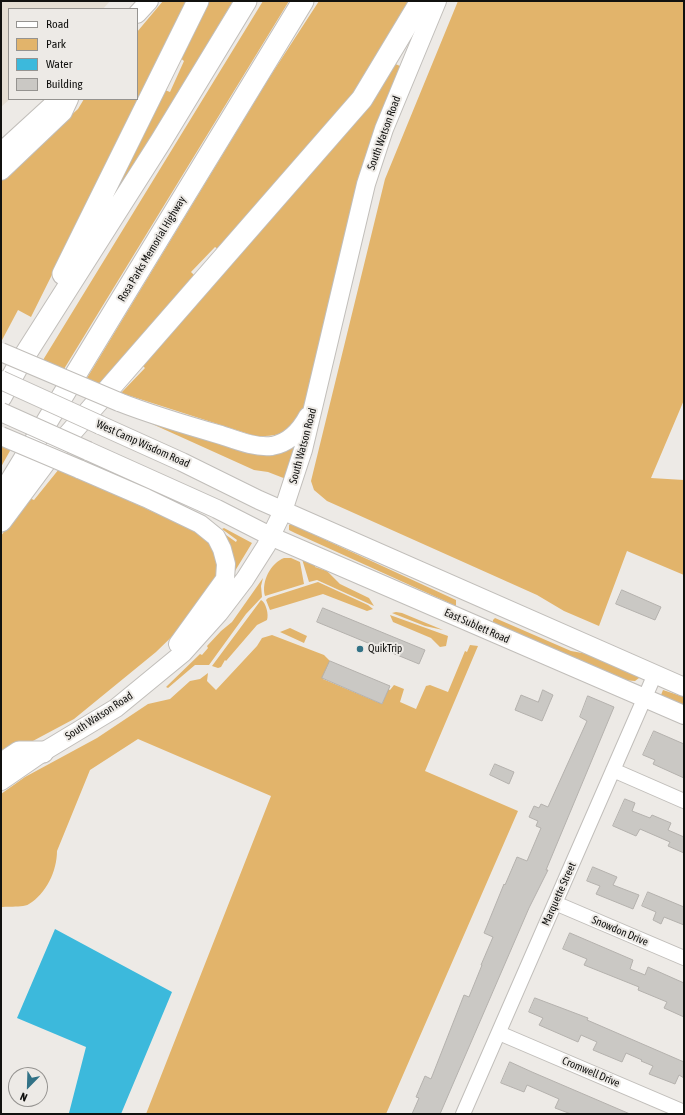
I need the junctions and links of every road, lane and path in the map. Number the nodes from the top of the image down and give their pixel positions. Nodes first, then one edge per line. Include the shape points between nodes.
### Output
1 (149, 1) edge
2 (198, 1) edge
3 (246, 1) edge
4 (303, 1) edge
5 (421, 1) edge
6 (438, 1) edge
7 (138, 13) edge
8 (58, 100) edge
9 (69, 100) edge
10 (1, 152) edge
11 (1, 171) edge
12 (1, 352) edge
13 (18, 366) junction
14 (1, 380) edge
15 (1, 397) edge
16 (313, 407) junction
17 (1, 412) edge
18 (1, 436) edge
19 (1, 497) edge
20 (283, 511) junction
21 (1, 521) edge
22 (270, 536) junction
23 (485, 599) junction
24 (470, 623) junction
25 (655, 674) junction
26 (154, 677) junction
27 (684, 687) edge
28 (644, 699) junction
29 (684, 716) edge
30 (43, 752) junction
31 (1, 764) edge
32 (614, 770) junction
33 (1, 781) edge
34 (684, 801) edge
35 (555, 903) junction
36 (684, 958) edge
37 (498, 1033) junction
38 (684, 1112) edge
39 (463, 1114) edge

1 - 7 main road
2 - 13 highway
3 - 13 highway via 161,141
4 - 19 highway, Rosa Parks Memorial Highway
5 - 21 highway via 362,99 45,462
6 - 16 main road, South Watson Road via 384,129 366,184
8 - 10 main road
9 - 11 main road via 64,112
12 - 16 main road, bridge via 152,415 252,444 271,446 286,441 301,429
13 - 15 highway
14 - 20 main road, West Camp Wisdom Road, bridge
16 - 20 main road, South Watson Road via 303,450
17 - 22 main road, bridge via 210,506
18 - 26 main road, bridge via 146,498 200,524 216,537 226,564 225,579
20 - 22 main road, South Watson Road
20 - 23 main road
22 - 24 main road, East Sublett Road
22 - 26 main road, South Watson Road via 245,579 219,613 183,653
23 - 24 main road
23 - 25 main road
24 - 28 main road, East Sublett Road
25 - 27 main road
25 - 28 street, Marquette Street
26 - 30 main road, South Watson Road via 116,708
28 - 29 main road, East Sublett Road
28 - 32 street, Marquette Street
30 - 31 highway via 19,752
30 - 33 main road, South Watson Road
32 - 34 street
32 - 35 street, Marquette Street
35 - 36 street, Snowdon Drive
35 - 37 street, Marquette Street
37 - 38 street, Cromwell Drive
37 - 39 street, Marquette Street

